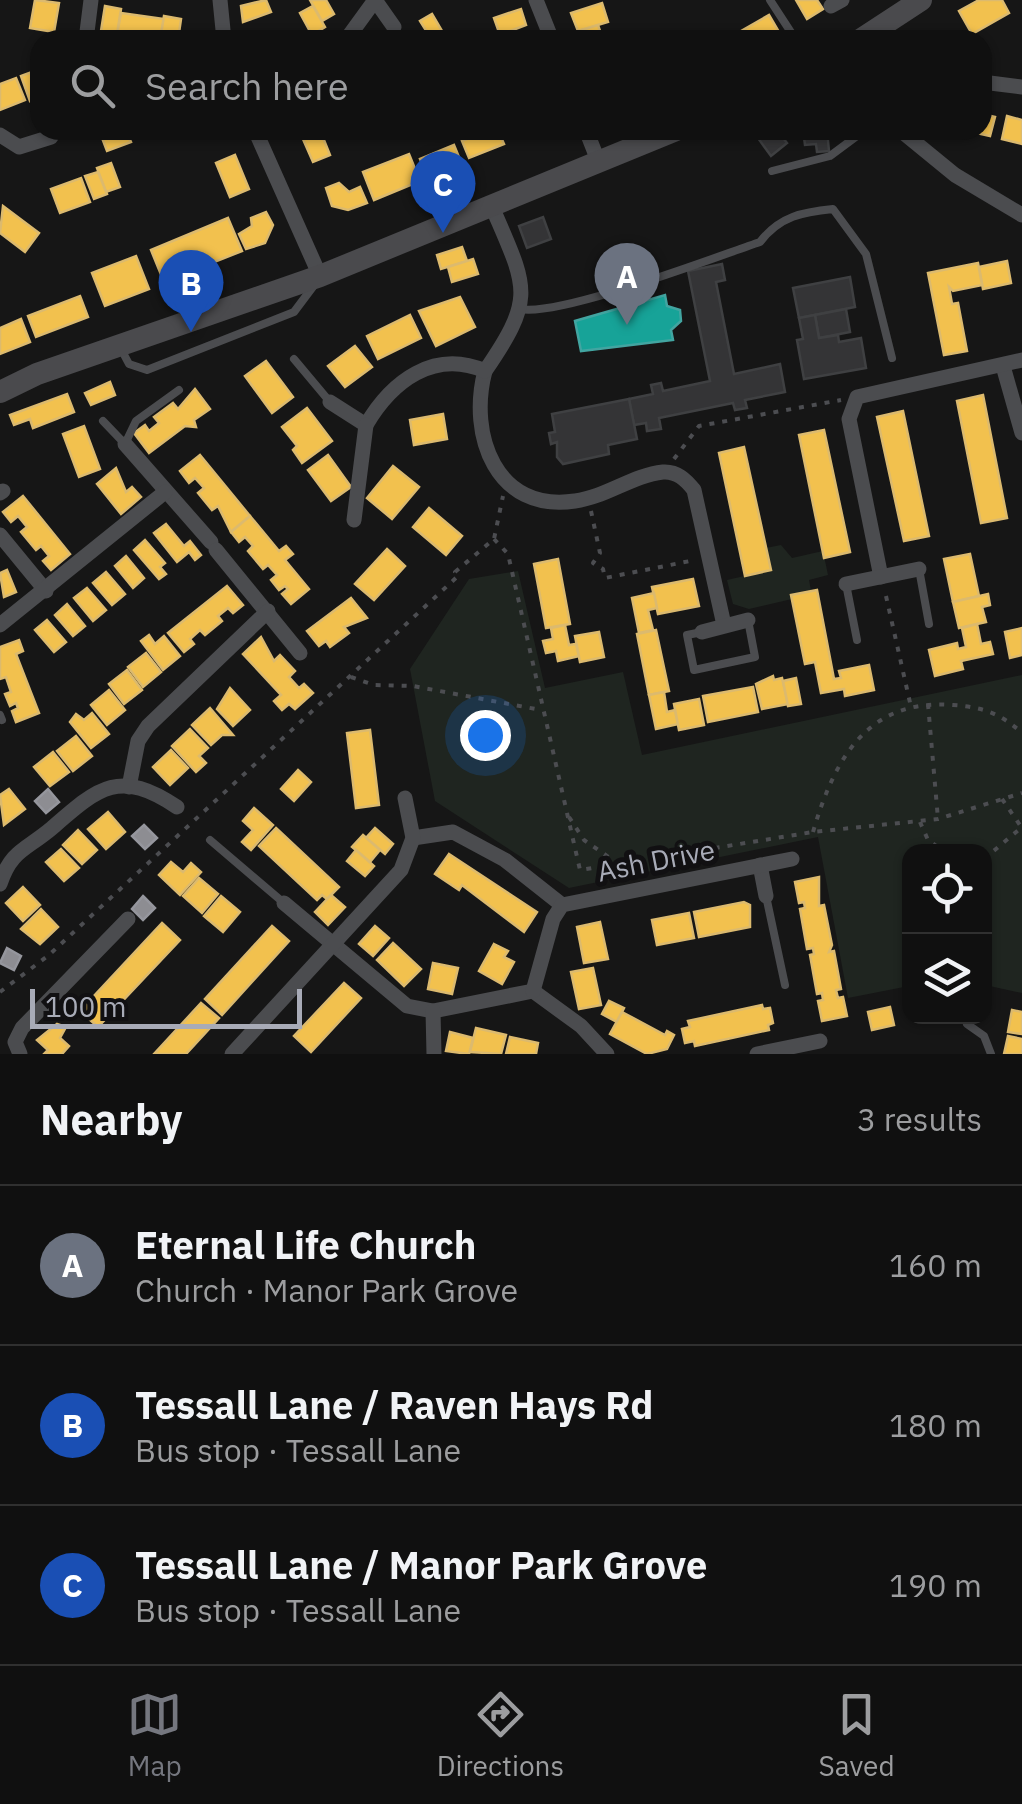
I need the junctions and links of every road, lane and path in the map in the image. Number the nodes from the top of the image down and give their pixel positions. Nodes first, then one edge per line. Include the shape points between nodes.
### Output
1 (92, 0) edge
2 (220, 0) edge
3 (375, 0) edge
4 (536, 0) edge
5 (770, 0) edge
6 (921, 0) edge
7 (394, 27) dead end
8 (88, 30) edge
9 (223, 30) edge
10 (353, 30) edge
11 (548, 30) edge
12 (790, 30) edge
13 (881, 30) edge
14 (992, 83) edge
15 (1022, 87) edge
16 (0, 135) edge
17 (44, 140) edge
18 (259, 140) edge
19 (590, 140) edge
20 (653, 140) edge
21 (852, 140) edge
22 (912, 140) edge
23 (599, 163) junction
24 (772, 170) dead end
25 (494, 208) junction
26 (1022, 215) edge
27 (320, 276) junction
28 (520, 309) junction
29 (294, 358) dead end
30 (892, 358) dead end
31 (1022, 360) edge
32 (1003, 366) junction
33 (485, 371) junction
34 (179, 390) dead end
35 (0, 392) edge
36 (858, 397) junction
37 (330, 402) joint
38 (103, 421) dead end
39 (366, 425) junction
40 (1022, 433) edge
41 (124, 444) junction
42 (666, 471) junction
43 (509, 485) junction
44 (166, 492) junction
45 (588, 498) junction
46 (354, 520) dead end
47 (0, 535) edge
48 (494, 539) junction
49 (710, 557) junction
50 (920, 569) joint
51 (881, 577) junction
52 (846, 584) joint
53 (46, 591) junction
54 (886, 596) dead end
55 (268, 611) junction
56 (748, 620) joint
57 (930, 624) dead end
58 (0, 625) edge
59 (724, 626) junction
60 (702, 632) joint
61 (857, 640) dead end
62 (300, 653) dead end
63 (351, 676) junction
64 (928, 704) junction
65 (911, 707) junction
66 (541, 710) junction
67 (1022, 733) edge
68 (130, 787) junction
69 (1022, 793) edge
70 (406, 798) dead end
71 (1002, 800) junction
72 (177, 808) dead end
73 (567, 813) junction
74 (938, 819) junction
75 (920, 822) junction
76 (1022, 827) edge
77 (813, 832) junction
78 (413, 838) junction
79 (210, 840) dead end
80 (934, 844) edge
81 (992, 852) edge
82 (4, 854) edge
83 (792, 859) dead end
84 (620, 865) junction
85 (760, 865) junction
86 (0, 884) edge
87 (766, 896) joint
88 (284, 903) joint
89 (562, 905) junction
90 (128, 919) dead end
91 (333, 946) junction
92 (785, 985) dead end
93 (533, 991) junction
94 (0, 992) edge
95 (432, 1012) junction
96 (968, 1024) dead end
97 (820, 1041) dead end
98 (796, 1050) edge
99 (20, 1054) edge
100 (232, 1054) edge
101 (434, 1054) edge
102 (608, 1054) edge
103 (757, 1054) edge
104 (991, 1054) edge

1 - 8 street
2 - 9 street
3 - 7 street
3 - 10 street
4 - 11 street
5 - 12 lane
6 - 13 street
14 - 15 street
16 - 17 street via 20,147
18 - 27 street
19 - 23 street
20 - 23 street
21 - 24 lane via 830,156
22 - 26 street
23 - 25 street
25 - 27 street
25 - 28 street via 524,294
27 - 35 street
28 - 30 lane via 537,313 638,282 760,242 798,212 834,209 866,254
28 - 33 street
29 - 37 lane
31 - 32 street
32 - 36 street
32 - 40 street
33 - 39 street via 466,363 426,366 380,402
33 - 43 street via 484,448
34 - 41 lane via 136,421
36 - 42 path via 699,426
36 - 51 street via 849,419
37 - 39 street
38 - 41 lane
39 - 46 street
41 - 44 street
42 - 45 street
42 - 49 street via 683,476 694,490
43 - 45 street via 546,498
43 - 48 path
44 - 53 street
44 - 55 street
45 - 49 path via 600,553 593,562 605,578
47 - 53 street
48 - 63 path
48 - 66 path via 508,554
49 - 59 street
50 - 51 street
50 - 57 lane
51 - 52 street
52 - 61 lane
53 - 58 street
54 - 65 path
55 - 62 street
55 - 68 street via 148,726 138,741
56 - 59 street
56 - 60 lane via 754,657 694,670 687,634
59 - 60 street
63 - 66 path via 374,686 413,686
63 - 94 path via 49,955
64 - 65 path
64 - 67 path via 1003,715
64 - 74 path
65 - 77 path via 872,723 853,744
66 - 73 path
68 - 72 street
68 - 82 street via 82,798
69 - 71 path
70 - 78 street
71 - 74 path
71 - 76 path
73 - 84 path via 584,840
73 - 84 path via 580,870
74 - 75 path
75 - 77 path
75 - 80 path
76 - 81 path
77 - 84 path
78 - 89 street via 453,832 505,860
78 - 91 street via 400,870
79 - 88 lane
82 - 86 street
83 - 85 street, Ash Drive
85 - 87 street
85 - 89 street, Ash Drive
87 - 92 lane
88 - 91 street
89 - 93 street
90 - 99 street via 22,1028
91 - 95 street via 407,1006
91 - 100 street
93 - 95 street
93 - 102 street
95 - 101 street
96 - 104 lane via 984,1036
97 - 98 street
98 - 103 street

